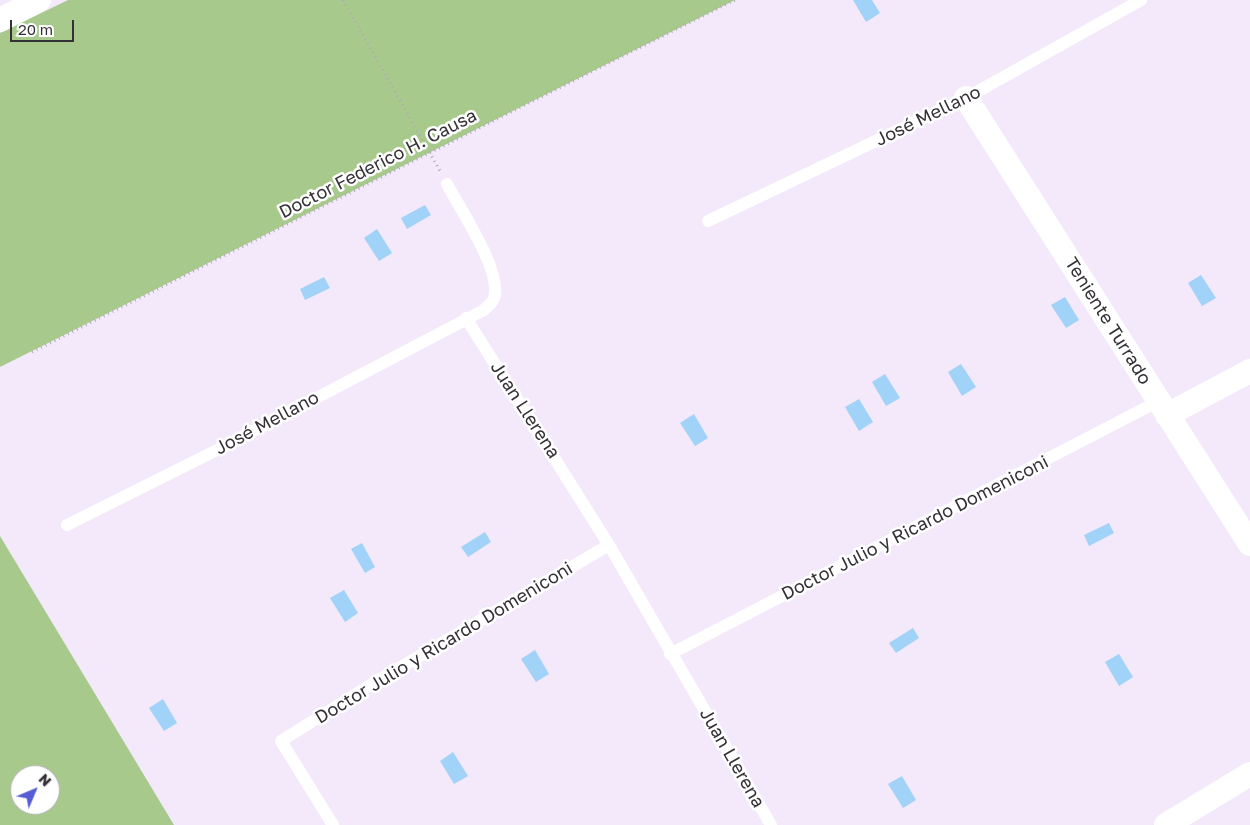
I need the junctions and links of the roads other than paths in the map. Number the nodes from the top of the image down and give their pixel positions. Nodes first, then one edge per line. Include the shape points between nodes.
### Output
1 (39, 0) edge
2 (1141, 0) edge
3 (0, 20) edge
4 (966, 98) junction
5 (447, 184) road end
6 (708, 221) dead end
7 (466, 318) junction
8 (1250, 371) edge
9 (1163, 408) junction
10 (66, 525) dead end
11 (1250, 544) edge
12 (608, 545) junction
13 (670, 654) junction
14 (1250, 774) edge
15 (1195, 818) edge
16 (332, 825) edge
17 (771, 825) edge
18 (1166, 825) edge

1 - 3 street
2 - 4 lane, José Mellano
4 - 6 lane, José Mellano
4 - 9 street, Teniente Turrado
5 - 7 lane via 492,266 496,284 494,300 484,310
7 - 10 lane, José Mellano via 225,446
7 - 12 lane, Juan Llerena
8 - 9 street, Doctor Julio y Ricardo Domeniconi
9 - 11 street, Teniente Turrado
9 - 13 lane, Doctor Julio y Ricardo Domeniconi
12 - 13 lane, Juan Llerena
12 - 16 lane, Doctor Julio y Ricardo Domeniconi via 281,741
13 - 17 lane, Juan Llerena
14 - 15 street
15 - 18 street

